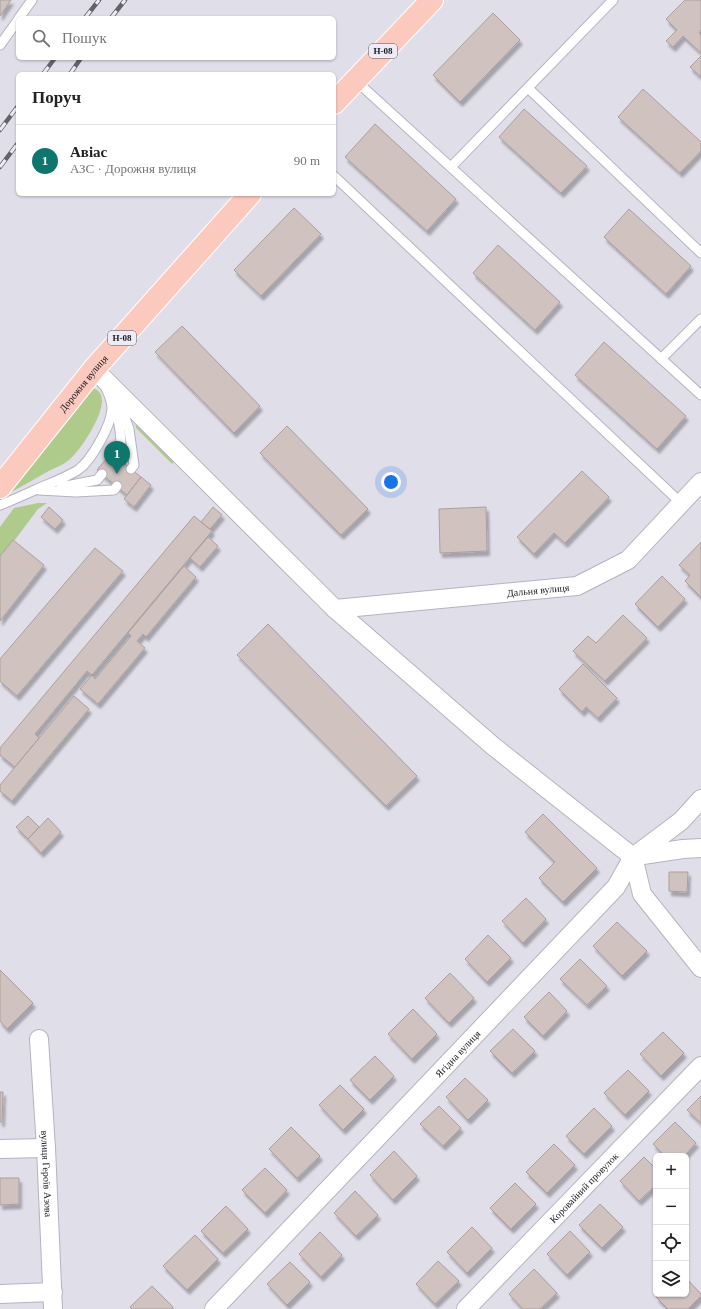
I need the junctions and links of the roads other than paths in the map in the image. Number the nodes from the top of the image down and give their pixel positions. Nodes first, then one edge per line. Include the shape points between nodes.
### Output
1 (32, 0) edge
2 (432, 0) edge
3 (614, 0) edge
4 (21, 16) edge
5 (16, 23) edge
6 (0, 45) edge
7 (355, 80) junction
8 (528, 88) junction
9 (336, 101) edge
10 (451, 167) junction
11 (336, 178) edge
12 (248, 196) edge
13 (701, 253) edge
14 (701, 319) edge
15 (661, 359) junction
16 (94, 369) junction
17 (107, 390) junction
18 (701, 395) edge
19 (116, 457) dead end
20 (131, 469) dead end
21 (102, 474) dead end
22 (701, 482) edge
23 (117, 486) dead end
24 (0, 487) edge
25 (35, 490) junction
26 (681, 503) junction
27 (0, 505) edge
28 (335, 609) junction
29 (701, 799) edge
30 (701, 848) edge
31 (633, 857) junction
32 (701, 968) edge
33 (39, 1038) dead end
34 (701, 1066) edge
35 (46, 1148) junction
36 (0, 1149) edge
37 (0, 1294) edge
38 (53, 1301) edge
39 (214, 1309) edge
40 (466, 1309) edge

1 - 4 lane
2 - 7 main road, Н-08
3 - 8 lane
5 - 6 lane
7 - 9 main road, Н-08
7 - 10 lane
8 - 10 lane
8 - 13 lane
10 - 15 lane
11 - 26 lane
12 - 16 main road, Дорожня вулиця / Н-08
14 - 15 lane
15 - 18 lane
16 - 17 lane
16 - 24 main road, Дорожня вулиця / Н-08
16 - 28 street
17 - 19 lane via 117,411 120,432 120,452
17 - 20 lane via 123,412 129,429 134,465
17 - 25 lane via 112,409 100,444 79,469
21 - 25 lane via 97,480
22 - 26 street, Дальня вулиця
23 - 25 lane via 114,490 76,492
25 - 27 lane
26 - 28 street, Дальня вулиця via 628,560 577,586
28 - 31 street via 493,746
29 - 31 street, Ягідна вулиця via 681,821
30 - 31 street
31 - 32 street via 642,894
31 - 39 street, Ягідна вулиця via 616,887
33 - 35 street, вулиця Героїв Азова
34 - 40 street, Коровайний провулок
35 - 36 street
35 - 38 street, вулиця Героїв Азова
37 - 38 street

